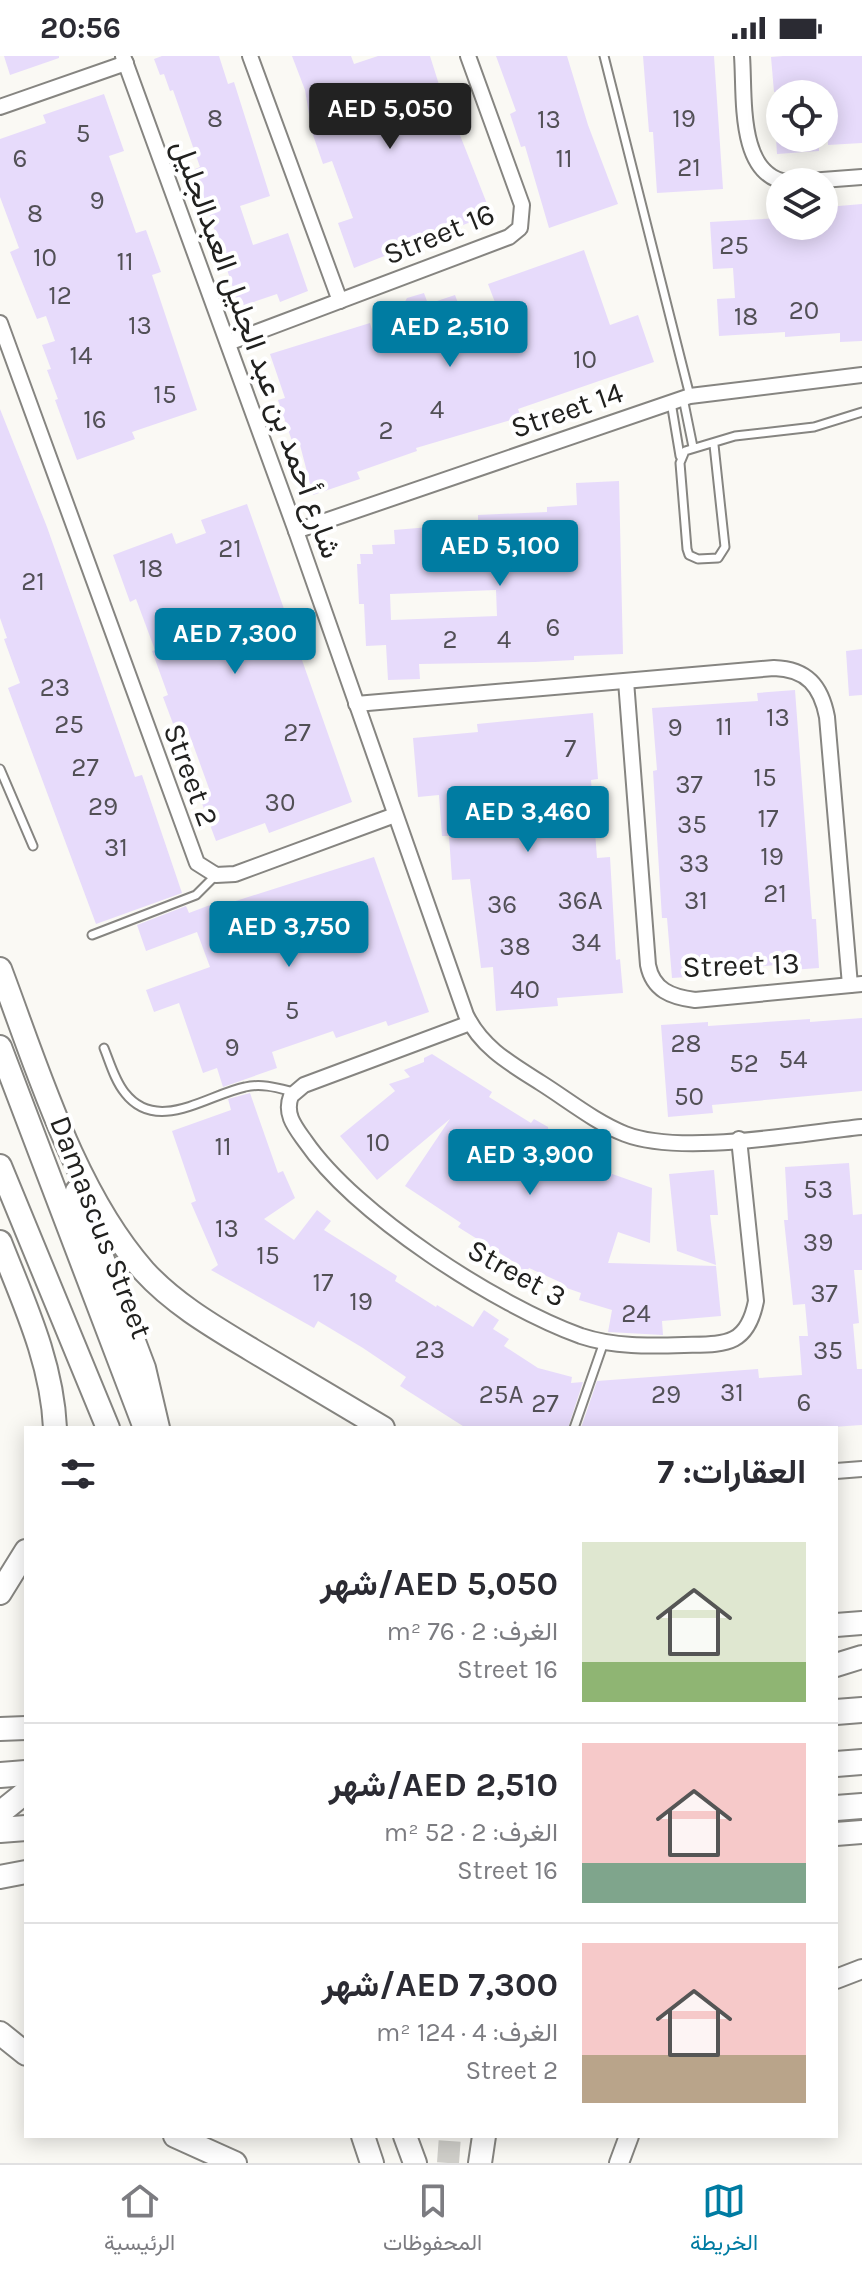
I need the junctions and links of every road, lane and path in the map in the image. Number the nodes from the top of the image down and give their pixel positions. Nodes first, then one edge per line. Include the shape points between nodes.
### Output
1 (250, 56) edge
2 (468, 56) edge
3 (604, 56) edge
4 (742, 56) edge
5 (124, 60) edge
6 (0, 107) edge
7 (766, 173) edge
8 (862, 177) edge
9 (838, 179) edge
10 (340, 301) junction
11 (0, 323) edge
12 (228, 343) junction
13 (862, 375) edge
14 (681, 398) junction
15 (862, 412) edge
16 (714, 445) junction
17 (693, 447) junction
18 (680, 459) junction
19 (296, 531) junction
20 (626, 681) junction
21 (356, 704) junction
22 (0, 769) edge
23 (395, 815) junction
24 (33, 846) dead end
25 (216, 875) junction
26 (92, 935) dead end
27 (0, 969) edge
28 (856, 984) edge
29 (470, 1023) junction
30 (0, 1047) edge
31 (104, 1048) dead end
32 (294, 1092) junction
33 (49, 1101) junction
34 (862, 1127) edge
35 (739, 1139) junction
36 (0, 1166) edge
37 (0, 1242) edge
38 (604, 1342) junction
39 (106, 1423) edge
40 (55, 1426) edge
41 (144, 1426) edge
42 (158, 1426) edge
43 (380, 1426) edge
44 (575, 1426) edge
45 (862, 1469) edge
46 (838, 1471) edge
47 (24, 1554) edge
48 (0, 1593) edge
49 (838, 1617) edge
50 (862, 1620) edge
51 (838, 1625) edge
52 (862, 1657) edge
53 (838, 1664) edge
54 (862, 1710) edge
55 (838, 1712) edge
56 (24, 1728) edge
57 (0, 1729) edge
58 (862, 1762) edge
59 (838, 1764) edge
60 (24, 1773) edge
61 (0, 1775) edge
62 (24, 1794) edge
63 (862, 1806) edge
64 (838, 1808) edge
65 (0, 1813) edge
66 (24, 1828) edge
67 (0, 1830) edge
68 (862, 1832) edge
69 (838, 1834) edge
70 (24, 1872) edge
71 (0, 1877) edge
72 (862, 1969) edge
73 (838, 1978) edge
74 (0, 2033) edge
75 (24, 2052) edge
76 (179, 2138) edge
77 (364, 2138) edge
78 (406, 2138) edge
79 (484, 2138) edge
80 (628, 2138) edge
81 (235, 2163) edge
82 (372, 2163) edge
83 (415, 2163) edge
84 (480, 2163) edge
85 (619, 2163) edge

1 - 10 street
2 - 10 street, Street 16 via 522,205 520,228 509,237
3 - 14 lane
4 - 7 street via 750,152
5 - 6 street
5 - 12 street, شارع أحمد بن عبد الجليل العبدالجليل
8 - 9 street
10 - 12 street, Street 16
11 - 25 street, Street 2 via 191,852 197,863
12 - 19 street, شارع أحمد بن عبد الجليل العبدالجليل
13 - 14 street, Street 14
14 - 17 lane
14 - 18 lane
14 - 19 street, Street 14
15 - 16 lane via 814,427 735,436
16 - 17 lane
16 - 18 lane via 725,547 718,558 694,559 688,552
17 - 18 lane
19 - 21 street, شارع أحمد بن عبد الجليل العبدالجليل
20 - 21 street, Street 13
20 - 28 street, Street 13 via 774,668 797,670 814,684 827,717
20 - 28 street, Street 13 via 648,965 656,985 673,996 695,1000
21 - 23 street, شارع أحمد بن عبد الجليل العبدالجليل
22 - 24 lane
23 - 25 street via 235,874
23 - 29 street, شارع أحمد بن عبد الجليل العبدالجليل
25 - 26 lane via 196,895
27 - 33 main road
29 - 32 street
29 - 35 street, شارع أحمد بن عبد الجليل العبدالجليل via 501,1057 623,1133 673,1143
30 - 41 main road, Damascus Street
31 - 32 lane via 124,1092 155,1111 180,1110 246,1086
32 - 38 street, Street 3 via 288,1108 293,1122 325,1166 365,1207 536,1317
33 - 42 main road via 69,1171 144,1368
33 - 43 main road via 96,1204 145,1273 208,1323
34 - 35 street, شارع أحمد بن عبد الجليل العبدالجليل
35 - 38 street, Street 3 via 755,1290 753,1315 744,1332 719,1345
36 - 39 main road
37 - 40 main road via 45,1360
38 - 44 lane
45 - 46 street
47 - 48 main road
49 - 50 main road
50 - 51 main road
52 - 53 main road
54 - 55 highway
56 - 57 main road
58 - 59 highway
60 - 61 highway
62 - 65 main road
63 - 64 highway
66 - 67 highway
68 - 69 main road
70 - 71 main road
72 - 73 street
74 - 75 main road
76 - 81 main road
77 - 82 main road
78 - 83 main road
79 - 84 main road
80 - 85 street

